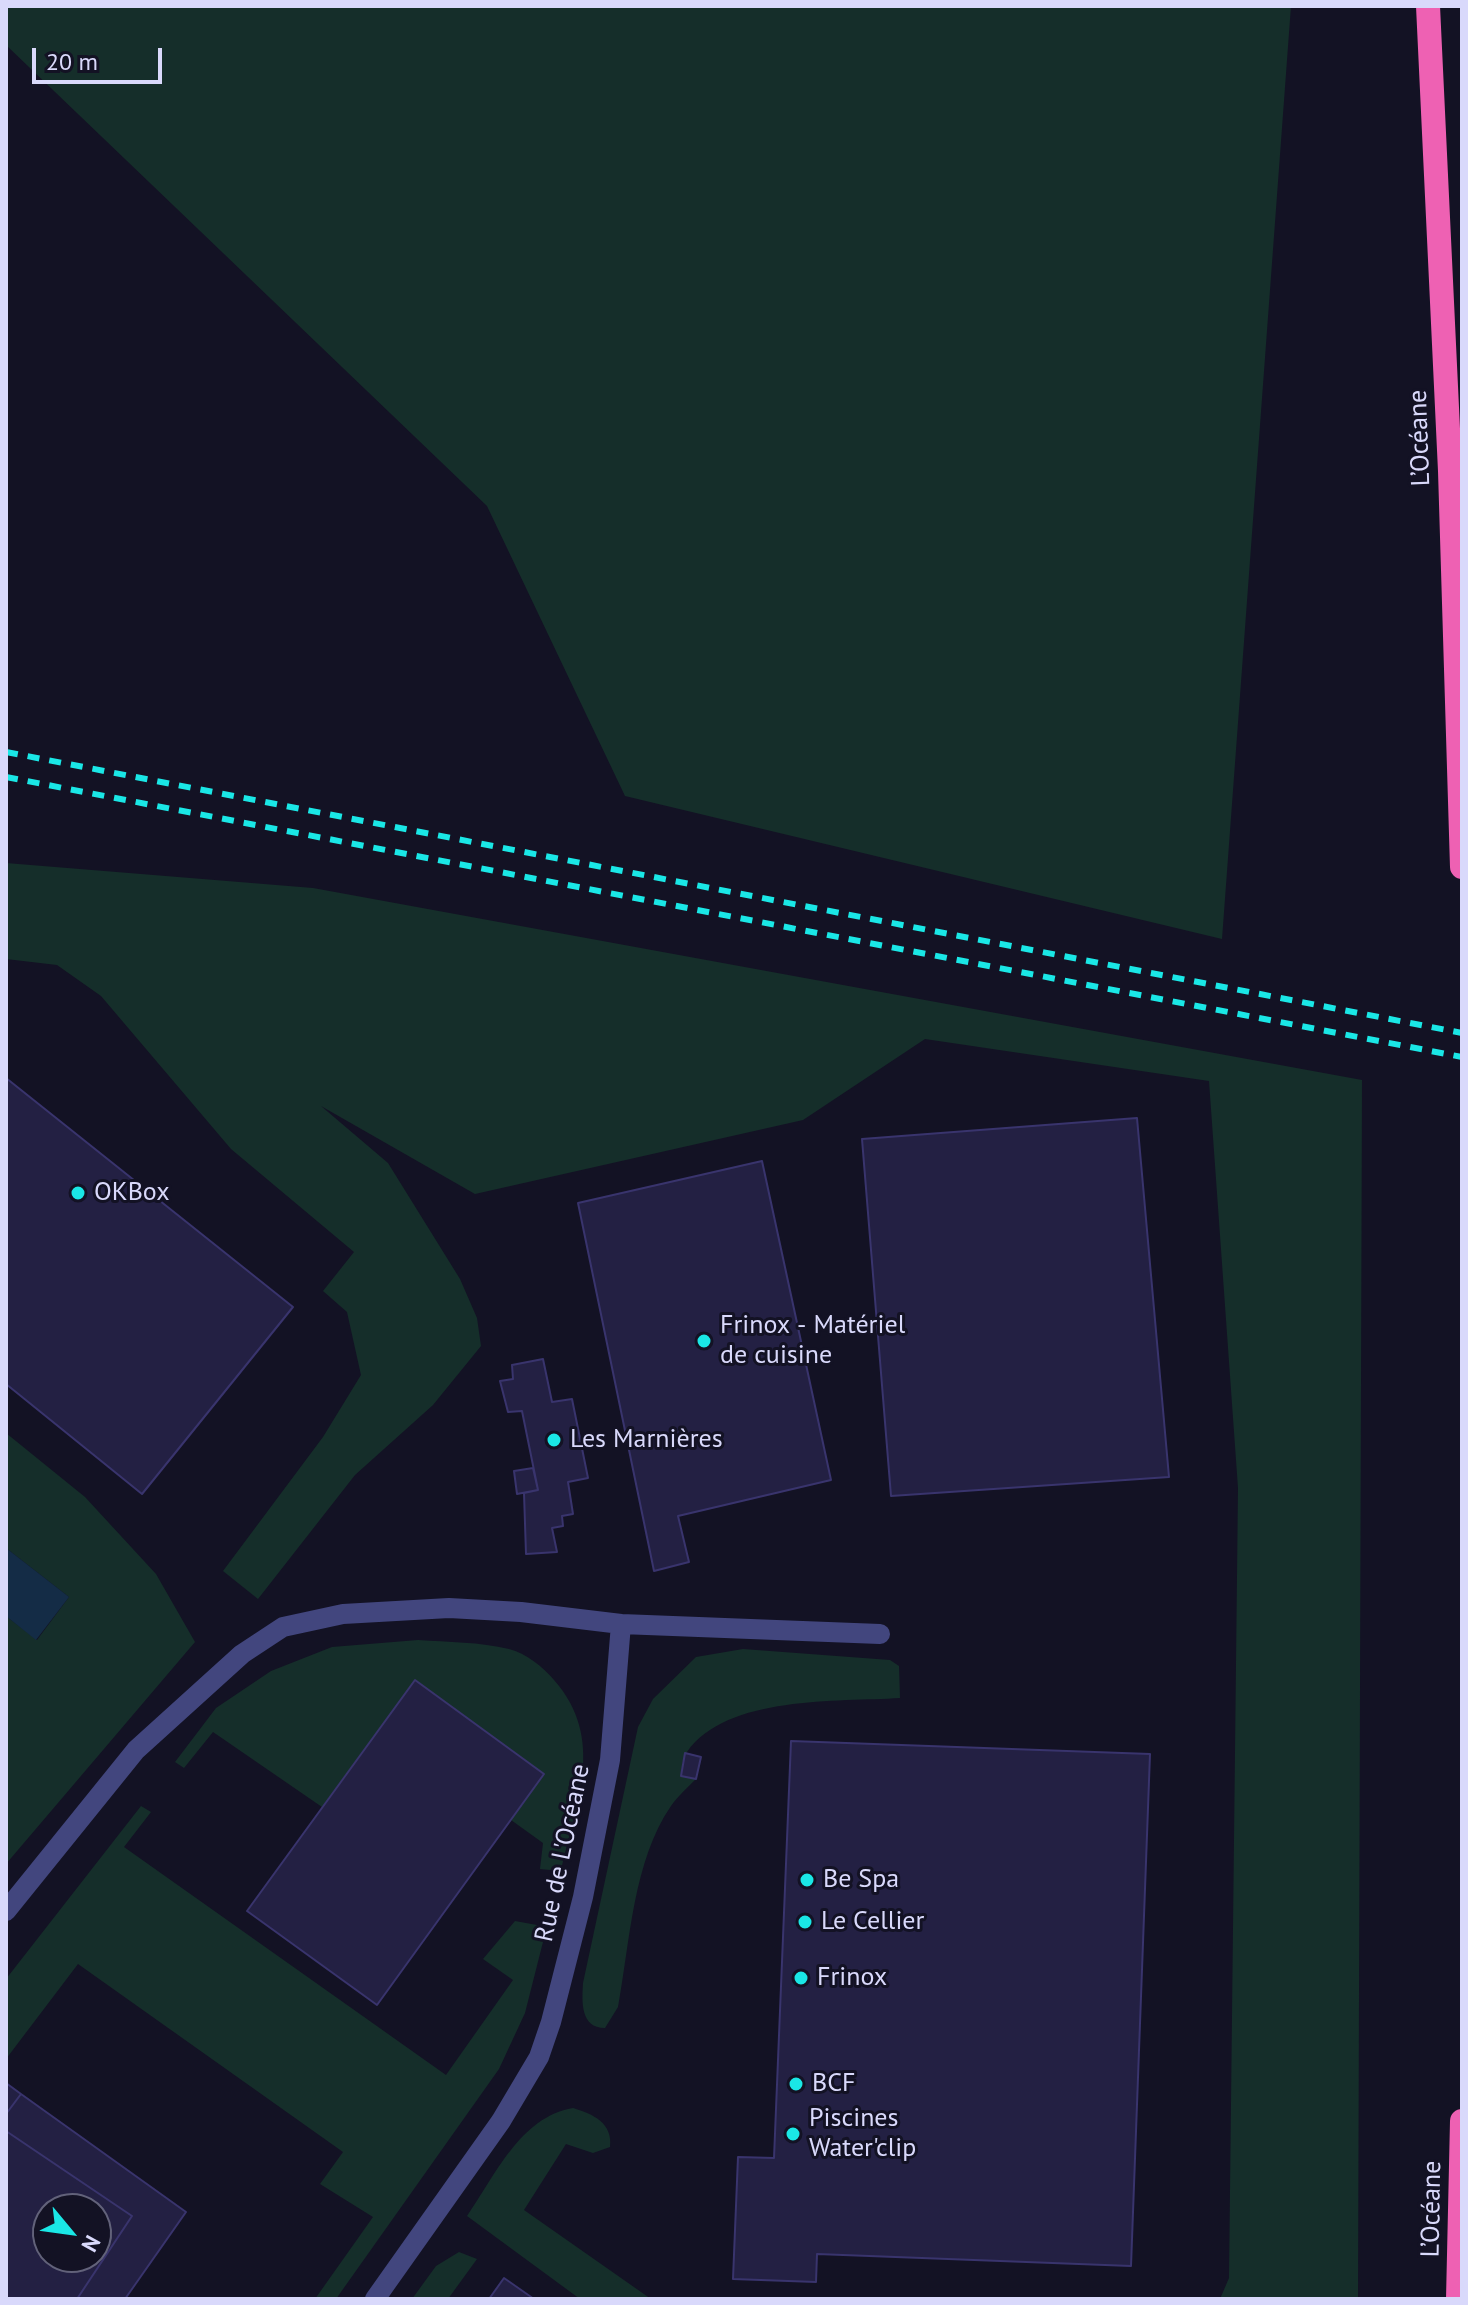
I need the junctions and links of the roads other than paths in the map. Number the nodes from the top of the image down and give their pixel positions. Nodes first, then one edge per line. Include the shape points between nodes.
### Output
1 (1428, 6) edge
2 (1462, 867) edge
3 (621, 1624) junction
4 (880, 1634) dead end
5 (6, 1911) edge
6 (1462, 2121) edge
7 (375, 2299) edge
8 (1458, 2299) edge

1 - 2 highway, L’Océane
3 - 4 lane
3 - 5 lane via 449,1608 343,1614 283,1627 242,1654 136,1750
3 - 7 lane, Rue de L'Océane via 610,1760 583,1897 539,2057 501,2121
6 - 8 highway, L’Océane

